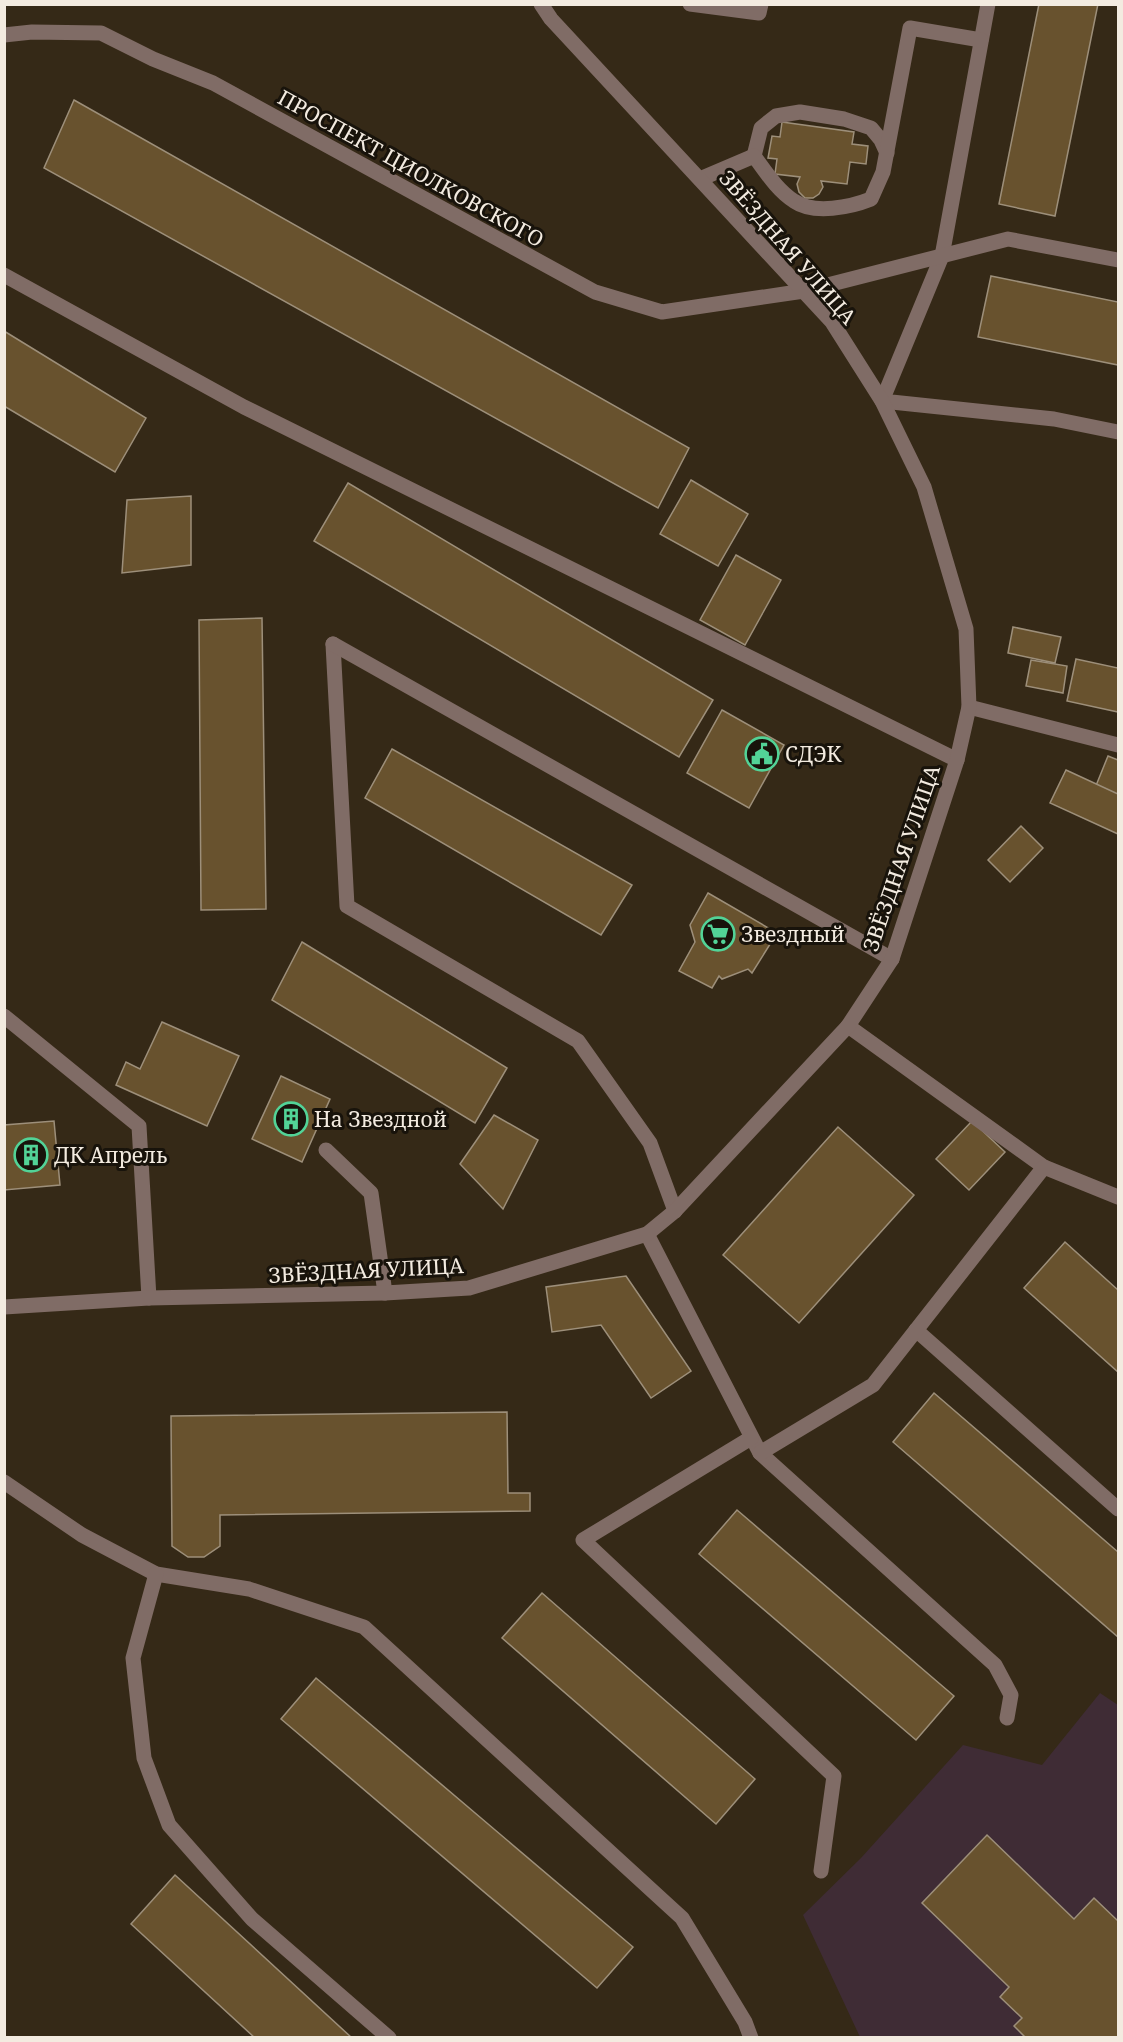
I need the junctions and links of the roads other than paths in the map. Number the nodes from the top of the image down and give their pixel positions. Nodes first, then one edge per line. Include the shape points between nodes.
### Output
1 (542, 4) edge
2 (690, 4) edge
3 (761, 4) edge
4 (988, 4) edge
5 (4, 35) edge
6 (981, 40) junction
7 (887, 153) junction
8 (754, 156) junction
9 (700, 179) junction
10 (942, 256) junction
11 (1119, 260) edge
12 (4, 275) edge
13 (804, 291) junction
14 (882, 401) junction
15 (1119, 432) edge
16 (969, 707) junction
17 (1119, 745) edge
18 (957, 760) junction
19 (892, 959) junction
20 (4, 1016) edge
21 (848, 1026) junction
22 (326, 1150) dead end
23 (1044, 1167) junction
24 (1119, 1197) edge
25 (675, 1211) junction
26 (647, 1234) junction
27 (385, 1293) junction
28 (149, 1298) junction
29 (4, 1307) edge
30 (916, 1330) junction
31 (751, 1438) junction
32 (760, 1453) junction
33 (4, 1482) edge
34 (1119, 1509) edge
35 (156, 1574) junction
36 (1007, 1718) dead end
37 (821, 1871) dead end
38 (389, 2037) edge
39 (751, 2037) edge

1 - 9 street, ЗВЁЗДНАЯ УЛИЦА via 551,19
2 - 3 street via 759,13
4 - 6 street
5 - 13 street, ПРОСПЕКТ ЦИОЛКОВСКОГО via 101,33 213,83 595,292 662,312
6 - 7 street via 910,28
6 - 10 street
7 - 8 street via 870,128 800,112 776,116 761,128
7 - 8 street via 871,199 850,207 820,208 796,203
8 - 9 street
9 - 13 street, ЗВЁЗДНАЯ УЛИЦА
10 - 11 street, ПРОСПЕКТ ЦИОЛКОВСКОГО via 1008,239
10 - 13 street, ПРОСПЕКТ ЦИОЛКОВСКОГО
10 - 14 street
12 - 18 street via 244,407
13 - 14 street, ЗВЁЗДНАЯ УЛИЦА via 832,322
14 - 15 street via 1054,419
14 - 16 street, ЗВЁЗДНАЯ УЛИЦА via 924,487 966,629
16 - 17 street
16 - 18 street, ЗВЁЗДНАЯ УЛИЦА
18 - 19 street, ЗВЁЗДНАЯ УЛИЦА
19 - 21 street, ЗВЁЗДНАЯ УЛИЦА
19 - 25 street via 333,644 348,906 578,1041 650,1143
20 - 28 street via 139,1126
21 - 23 street
21 - 25 street, ЗВЁЗДНАЯ УЛИЦА
22 - 27 street via 371,1193
23 - 24 street
23 - 30 street
25 - 26 street, ЗВЁЗДНАЯ УЛИЦА
26 - 27 street, ЗВЁЗДНАЯ УЛИЦА via 469,1288
26 - 31 street
27 - 28 street, ЗВЁЗДНАЯ УЛИЦА
28 - 29 street, ЗВЁЗДНАЯ УЛИЦА
30 - 32 street via 873,1385
30 - 34 street
31 - 32 street
31 - 37 street via 583,1540 834,1776
32 - 36 street via 995,1665 1011,1695
33 - 35 street via 81,1535
35 - 38 street via 133,1658 144,1758 169,1825 252,1919
35 - 39 street via 249,1588 364,1627 682,1918

